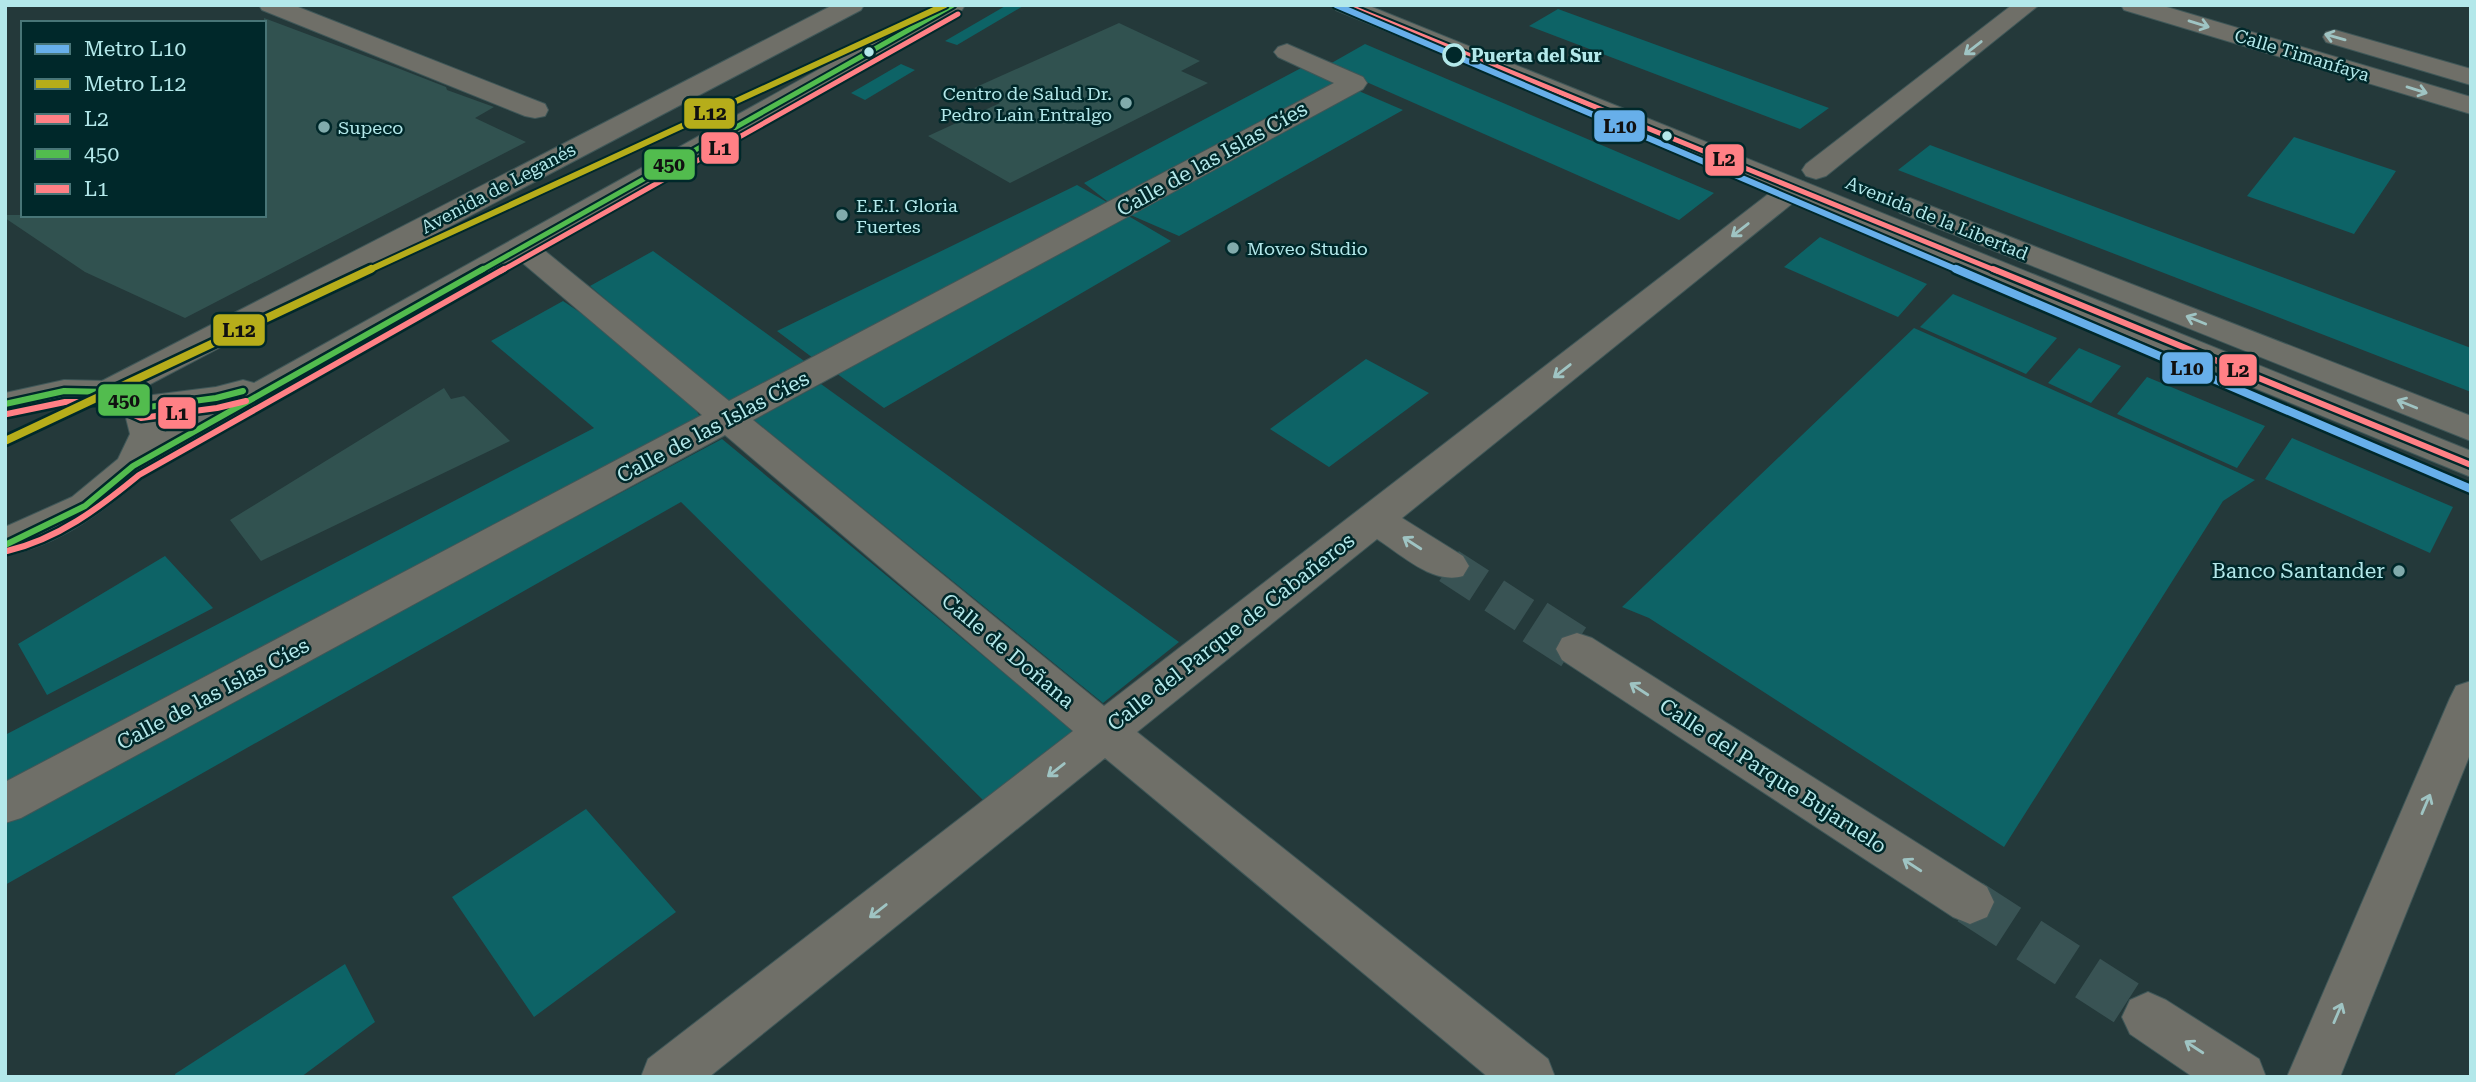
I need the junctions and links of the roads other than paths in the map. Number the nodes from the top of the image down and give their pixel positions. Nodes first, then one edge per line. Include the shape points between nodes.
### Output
1 (271, 5) edge
2 (852, 5) edge
3 (953, 5) edge
4 (1345, 5) edge
5 (1404, 5) edge
6 (2027, 5) edge
7 (2133, 5) edge
8 (2315, 32) dead end
9 (1287, 52) dead end
10 (2471, 77) edge
11 (2471, 106) edge
12 (535, 110) dead end
13 (1761, 148) dead end
14 (1802, 173) junction
15 (523, 248) junction
16 (284, 380) junction
17 (108, 392) junction
18 (8, 401) edge
19 (141, 408) junction
20 (727, 420) junction
21 (2471, 429) edge
22 (2471, 465) edge
23 (133, 466) junction
24 (1374, 519) junction
25 (9, 541) edge
26 (1449, 566) tunnel mouth
27 (1577, 649) tunnel mouth
28 (2471, 698) edge
29 (1105, 732) junction
30 (5, 804) edge
31 (1970, 902) tunnel mouth
32 (2148, 1017) tunnel mouth
33 (667, 1077) edge
34 (1529, 1077) edge
35 (2240, 1077) edge
36 (2313, 1077) edge

1 - 12 street
2 - 17 street, Avenida de Leganés
3 - 15 street
4 - 14 street, Avenida de la Libertad
5 - 13 street
6 -> 14 street, Calle del Parque de Cabañeros
7 -> 11 street, Calle Timanfaya
10 -> 8 street, Calle Timanfaya
9 - 20 street, Calle de las Islas Cíes via 1354,83
21 -> 14 street, Avenida de la Libertad
14 - 22 street, Avenida de la Libertad
14 -> 24 street, Calle del Parque de Cabañeros
15 - 16 street
15 - 20 street, Calle de Doñana
16 - 19 street via 216,398
16 - 23 street
17 - 18 street via 64,391
17 - 19 street
19 - 23 street via 148,434
20 - 29 street, Calle de Doñana
20 - 30 street, Calle de las Islas Cíes
23 - 25 street via 85,506
26 -> 24 street
24 - 29 street, Calle del Parque de Cabañeros
31 -> 27 street, Calle del Parque Bujaruelo
36 -> 28 street
29 -> 33 street, Calle del Parque de Cabañeros
29 - 34 street, Calle de Doñana
35 -> 32 street

